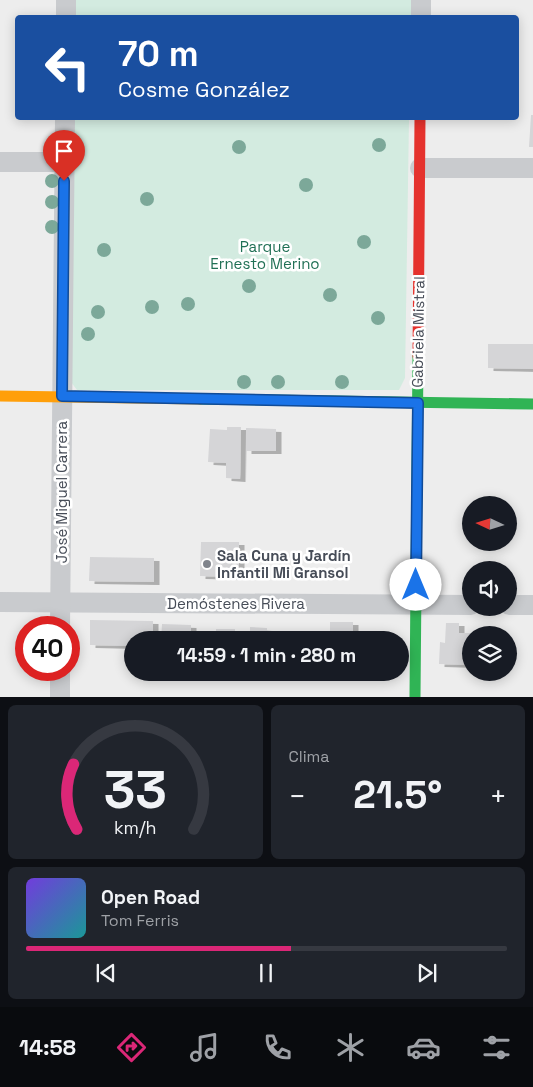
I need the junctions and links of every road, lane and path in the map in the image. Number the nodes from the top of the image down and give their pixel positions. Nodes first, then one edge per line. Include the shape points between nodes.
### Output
1 (66, 0) edge
2 (421, 0) edge
3 (66, 15) edge
4 (421, 15) edge
5 (65, 120) edge
6 (420, 120) edge
7 (0, 162) edge
8 (64, 162) junction
9 (420, 168) junction
10 (533, 168) edge
11 (0, 396) edge
12 (62, 396) junction
13 (418, 403) junction
14 (533, 404) edge
15 (0, 602) edge
16 (60, 602) junction
17 (416, 604) junction
18 (462, 605) edge
19 (517, 605) edge
20 (533, 605) edge
21 (60, 616) edge
22 (60, 681) edge
23 (60, 697) edge
24 (415, 697) edge

1 - 3 street
2 - 4 street
5 - 8 street, José Miguel Carrera
6 - 9 street, Gabriela Mistral
7 - 8 street
8 - 12 street, José Miguel Carrera
9 - 10 street
9 - 13 street, Gabriela Mistral
11 - 12 street
12 - 13 street
12 - 16 street, José Miguel Carrera
13 - 14 street
13 - 17 street, Gabriela Mistral
15 - 16 street, Demóstenes Rivera
16 - 17 street, Demóstenes Rivera
16 - 21 street, José Miguel Carrera
17 - 18 street, Demóstenes Rivera
17 - 24 street, Gabriela Mistral
19 - 20 street
22 - 23 street

